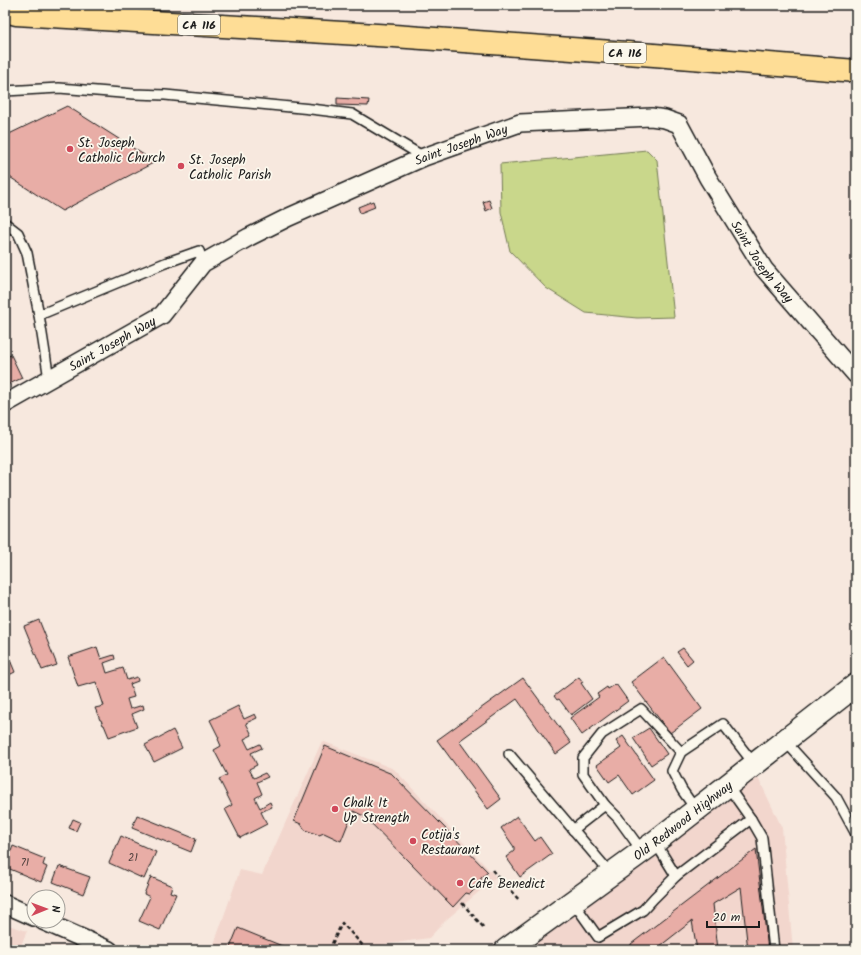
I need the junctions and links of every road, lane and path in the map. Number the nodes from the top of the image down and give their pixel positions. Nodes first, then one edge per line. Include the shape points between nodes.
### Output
1 (5, 11) edge
2 (856, 71) edge
3 (5, 92) edge
4 (424, 158) junction
5 (5, 223) edge
6 (203, 263) junction
7 (39, 315) junction
8 (856, 374) edge
9 (49, 379) junction
10 (5, 404) edge
11 (856, 685) edge
12 (784, 740) junction
13 (682, 752) junction
14 (509, 754) dead end
15 (754, 764) junction
16 (728, 785) junction
17 (606, 805) junction
18 (696, 810) junction
19 (751, 819) junction
20 (573, 830) junction
21 (856, 834) edge
22 (649, 846) junction
23 (492, 870) dead end
24 (611, 874) junction
25 (676, 876) junction
26 (520, 901) dead end
27 (573, 901) junction
28 (462, 903) dead end
29 (5, 904) edge
30 (26, 913) edge
31 (484, 928) dead end
32 (61, 929) edge
33 (109, 950) edge
34 (329, 950) edge
35 (367, 950) edge
36 (506, 950) edge
37 (774, 950) edge

1 - 2 highway, CA 116 via 16,14 394,36
3 - 4 lane via 59,88 165,95 352,114
4 - 6 street, Saint Joseph Way via 289,216
4 - 8 street, Saint Joseph Way via 520,123 651,118 679,124 708,178 764,270
5 - 7 lane via 18,233 27,252
6 - 7 lane via 199,251
6 - 9 street, Saint Joseph Way via 162,315
7 - 9 lane
9 - 10 street, Saint Joseph Way
11 - 12 main road, Old Redwood Highway
12 - 15 main road, Old Redwood Highway
12 - 21 lane via 836,797
13 - 15 lane via 723,724
13 - 17 lane via 641,709 602,734 583,758 583,774
13 - 18 lane via 672,771
14 - 20 lane
15 - 16 main road, Old Redwood Highway
16 - 18 main road, Old Redwood Highway
16 - 19 lane
17 - 20 lane
17 - 22 lane
18 - 22 main road, Old Redwood Highway
19 - 25 lane
19 - 37 lane via 762,838
20 - 24 lane
22 - 24 main road, Old Redwood Highway
22 - 25 lane
23 - 26 path
24 - 27 main road, Old Redwood Highway
25 - 27 lane via 643,910 598,936
27 - 36 main road, Old Redwood Highway
28 - 31 path
29 - 30 street
32 - 33 street
34 - 35 path via 342,923

